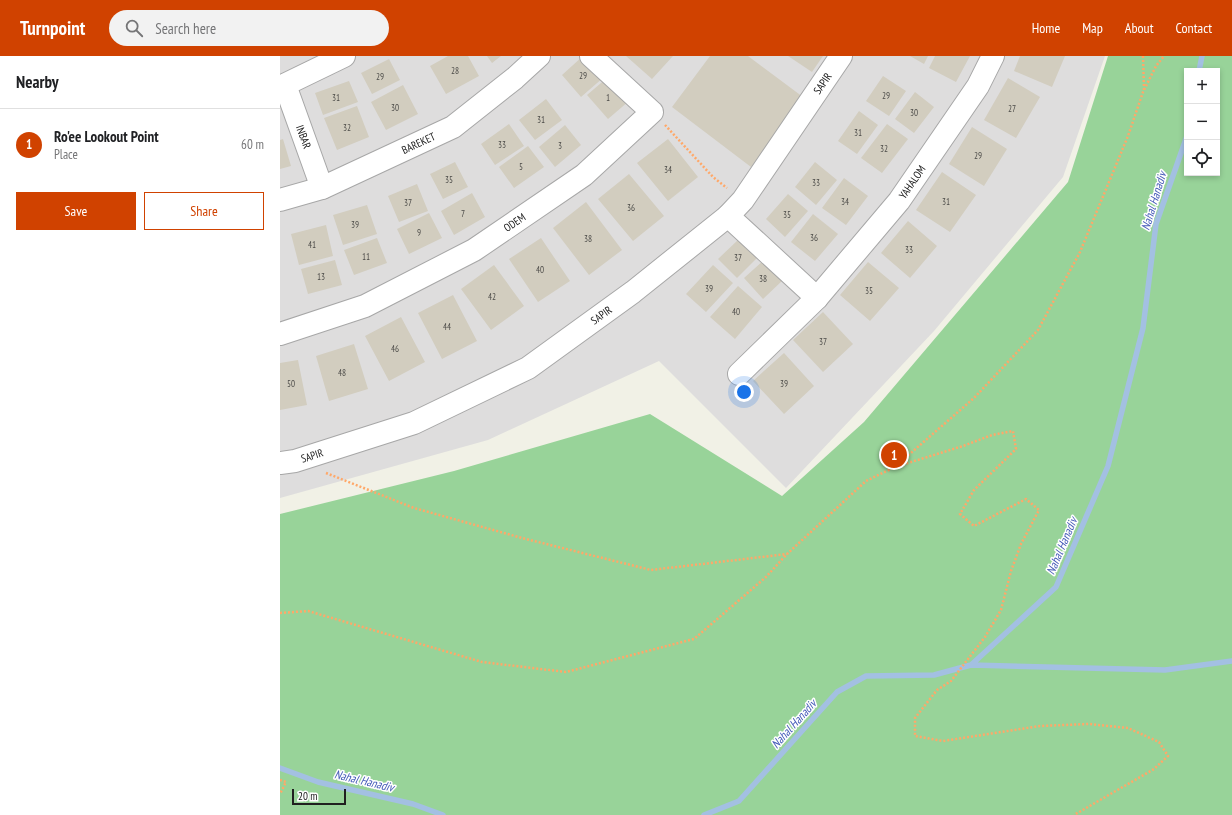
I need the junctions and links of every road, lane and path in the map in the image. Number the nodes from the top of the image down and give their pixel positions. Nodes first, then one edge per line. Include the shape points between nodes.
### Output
1 (344, 56) edge
2 (539, 56) edge
3 (591, 56) edge
4 (841, 56) edge
5 (993, 56) edge
6 (1143, 56) edge
7 (1164, 56) edge
8 (282, 86) edge
9 (1143, 92) junction
10 (652, 112) junction
11 (713, 177) dead end
12 (322, 188) junction
13 (280, 200) edge
14 (728, 216) junction
15 (817, 298) junction
16 (280, 334) edge
17 (740, 374) dead end
18 (280, 463) edge
19 (895, 467) junction
20 (325, 472) dead end
21 (787, 554) junction
22 (280, 612) edge
23 (280, 780) edge
24 (280, 794) edge
25 (1074, 815) edge

1 - 8 street, INBAR
2 - 12 street, BAREKET via 516,78 454,127
3 - 10 street
4 - 14 street, SAPIR via 742,200
5 - 15 street, YAHALOM via 978,86 899,201
6 - 9 path
7 - 9 path
8 - 12 street, INBAR
9 - 19 path via 1128,136 1080,252 1038,330 974,398
10 - 11 path
10 - 16 street, ODEM via 584,175 474,250 365,306
12 - 13 street, BAREKET
14 - 15 street
14 - 18 street, SAPIR via 633,292 528,368 414,423 295,461
15 - 17 street, YAHALOM
19 - 21 path via 866,481
19 - 25 path via 992,435 1013,431 1016,449 974,490 960,514 974,526 1026,499 1039,510 1021,544 1001,610 985,637 951,681 937,690 915,718 915,736 943,741 1040,726 1089,724 1128,728 1159,742 1168,756 1154,769
20 - 21 path via 414,508 651,570
21 - 22 path via 766,577 694,639 566,672 482,662 308,611
23 - 24 path via 286,782

